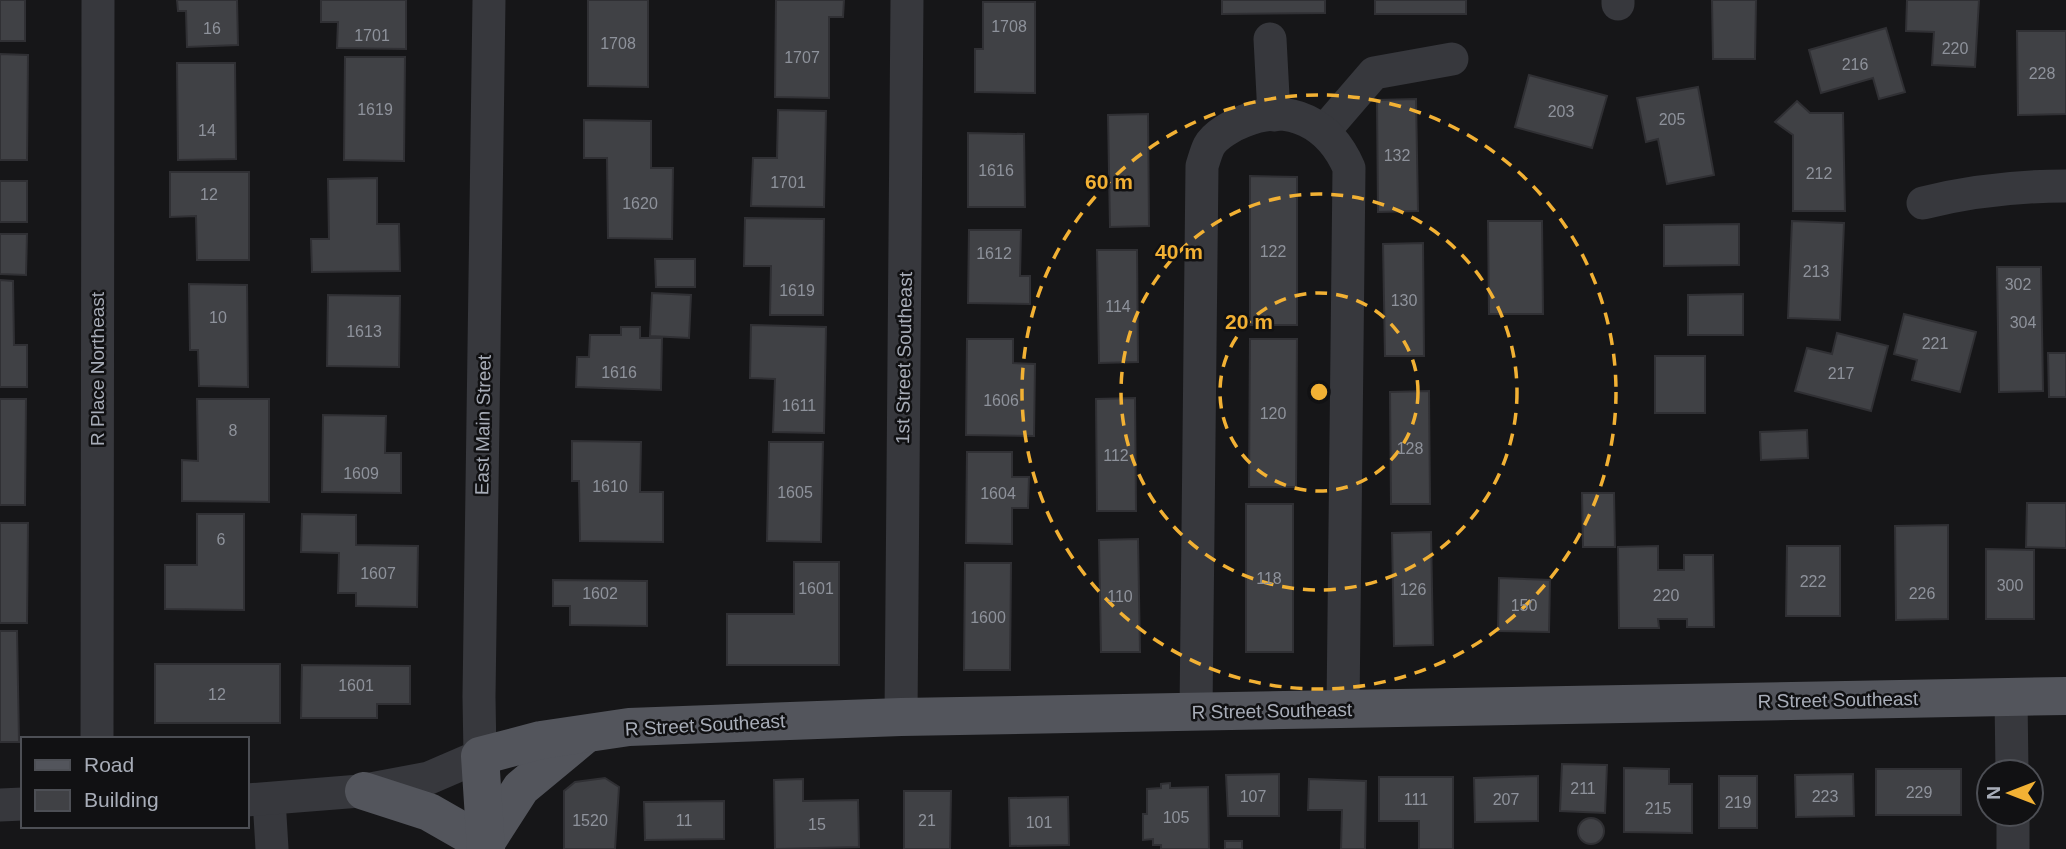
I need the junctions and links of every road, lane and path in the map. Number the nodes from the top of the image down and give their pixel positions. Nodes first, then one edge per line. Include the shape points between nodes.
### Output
1 (98, 0) edge
2 (489, 0) edge
3 (907, 0) edge
4 (1270, 39) dead end
5 (1452, 59) dead end
6 (1274, 115) junction
7 (1324, 131) junction
8 (2066, 186) edge
9 (1923, 203) dead end
10 (2066, 696) edge
11 (2011, 697) junction
12 (1343, 709) junction
13 (1196, 712) junction
14 (901, 717) junction
15 (586, 734) junction
16 (97, 737) edge
17 (480, 756) junction
18 (2012, 758) edge
19 (364, 791) junction
20 (258, 799) edge
21 (21, 804) edge
22 (0, 805) edge
23 (2013, 828) edge
24 (485, 847) edge
25 (272, 849) edge
26 (2013, 849) edge

1 - 16 street, R Place Northeast
2 - 17 street, East Main Street
3 - 14 street, 1st Street Southeast
4 - 6 street
5 - 7 street via 1374,73
6 - 7 street via 1292,114
6 - 13 street via 1234,125 1210,143 1202,166
7 - 12 street via 1349,168
8 - 9 street via 2000,188
10 - 11 main road, R Street Southeast
11 - 12 main road, R Street Southeast
11 - 18 street
12 - 13 main road, R Street Southeast
13 - 14 main road, R Street Southeast
14 - 15 main road, R Street Southeast via 629,727
15 - 17 main road, R Street Southeast
15 - 24 main road via 521,788
17 - 19 street via 429,778
17 - 24 main road, East Main Street
19 - 20 street
19 - 24 main road via 429,812
20 - 25 street
21 - 22 street
23 - 26 street

